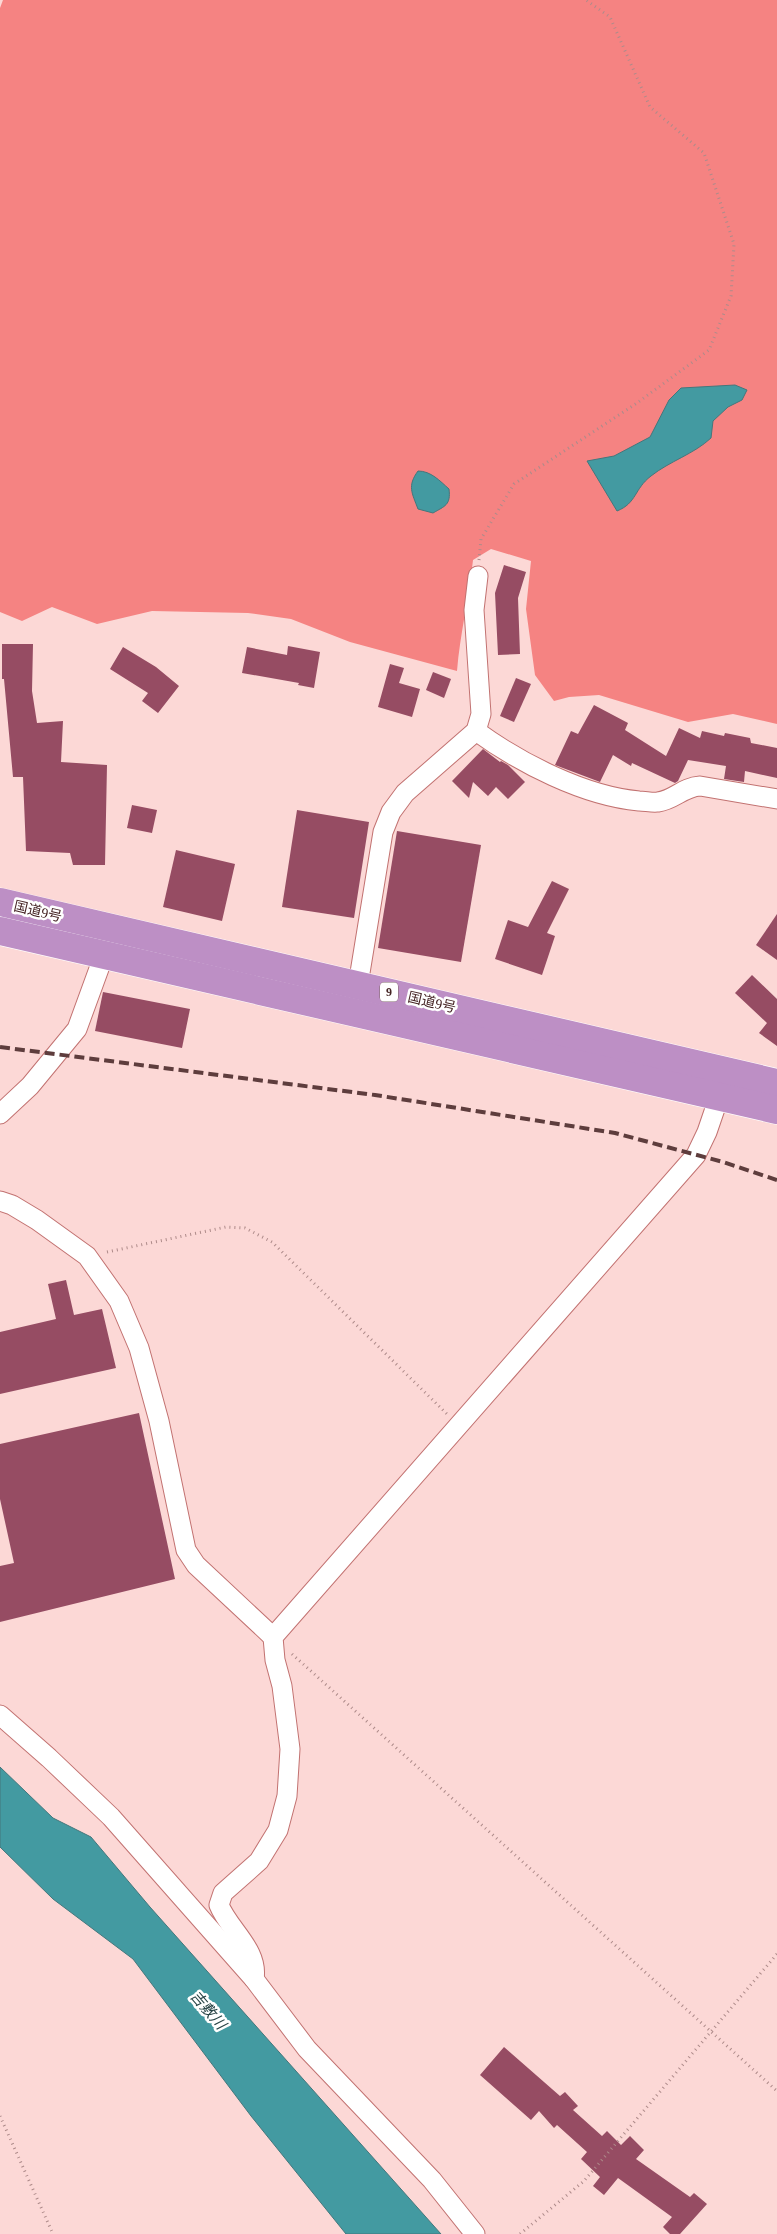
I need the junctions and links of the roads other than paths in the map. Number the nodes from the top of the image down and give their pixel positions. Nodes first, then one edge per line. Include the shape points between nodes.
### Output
1 (478, 576) road end
2 (476, 731) junction
3 (777, 799) edge
4 (0, 902) edge
5 (0, 930) edge
6 (104, 955) junction
7 (358, 985) junction
8 (775, 1077) edge
9 (719, 1096) junction
10 (777, 1110) edge
11 (0, 1114) edge
12 (0, 1201) edge
13 (273, 1637) junction
14 (0, 1715) edge
15 (254, 1979) junction
16 (475, 2234) edge

1 - 2 street via 474,610 481,714
2 - 3 street via 501,749 569,782 624,800 658,802 689,786
2 - 7 street via 405,793 391,812 383,832
4 - 7 highway, 国道9号 / 9
5 - 6 highway, 国道9号 / 9
6 - 9 highway, 国道9号 / 9
6 - 11 street via 77,1029 30,1086
7 - 8 highway, 国道9号 / 9
9 - 10 highway, 国道9号 / 9
9 - 13 street via 696,1154
12 - 13 street via 12,1204 86,1256 119,1301 139,1348 159,1421 186,1550 196,1565
13 - 15 street via 290,1749 287,1796 278,1830 259,1861 223,1893 219,1905 224,1918 248,1948 256,1968
14 - 15 street via 111,1817
15 - 16 street via 307,2049 432,2180

